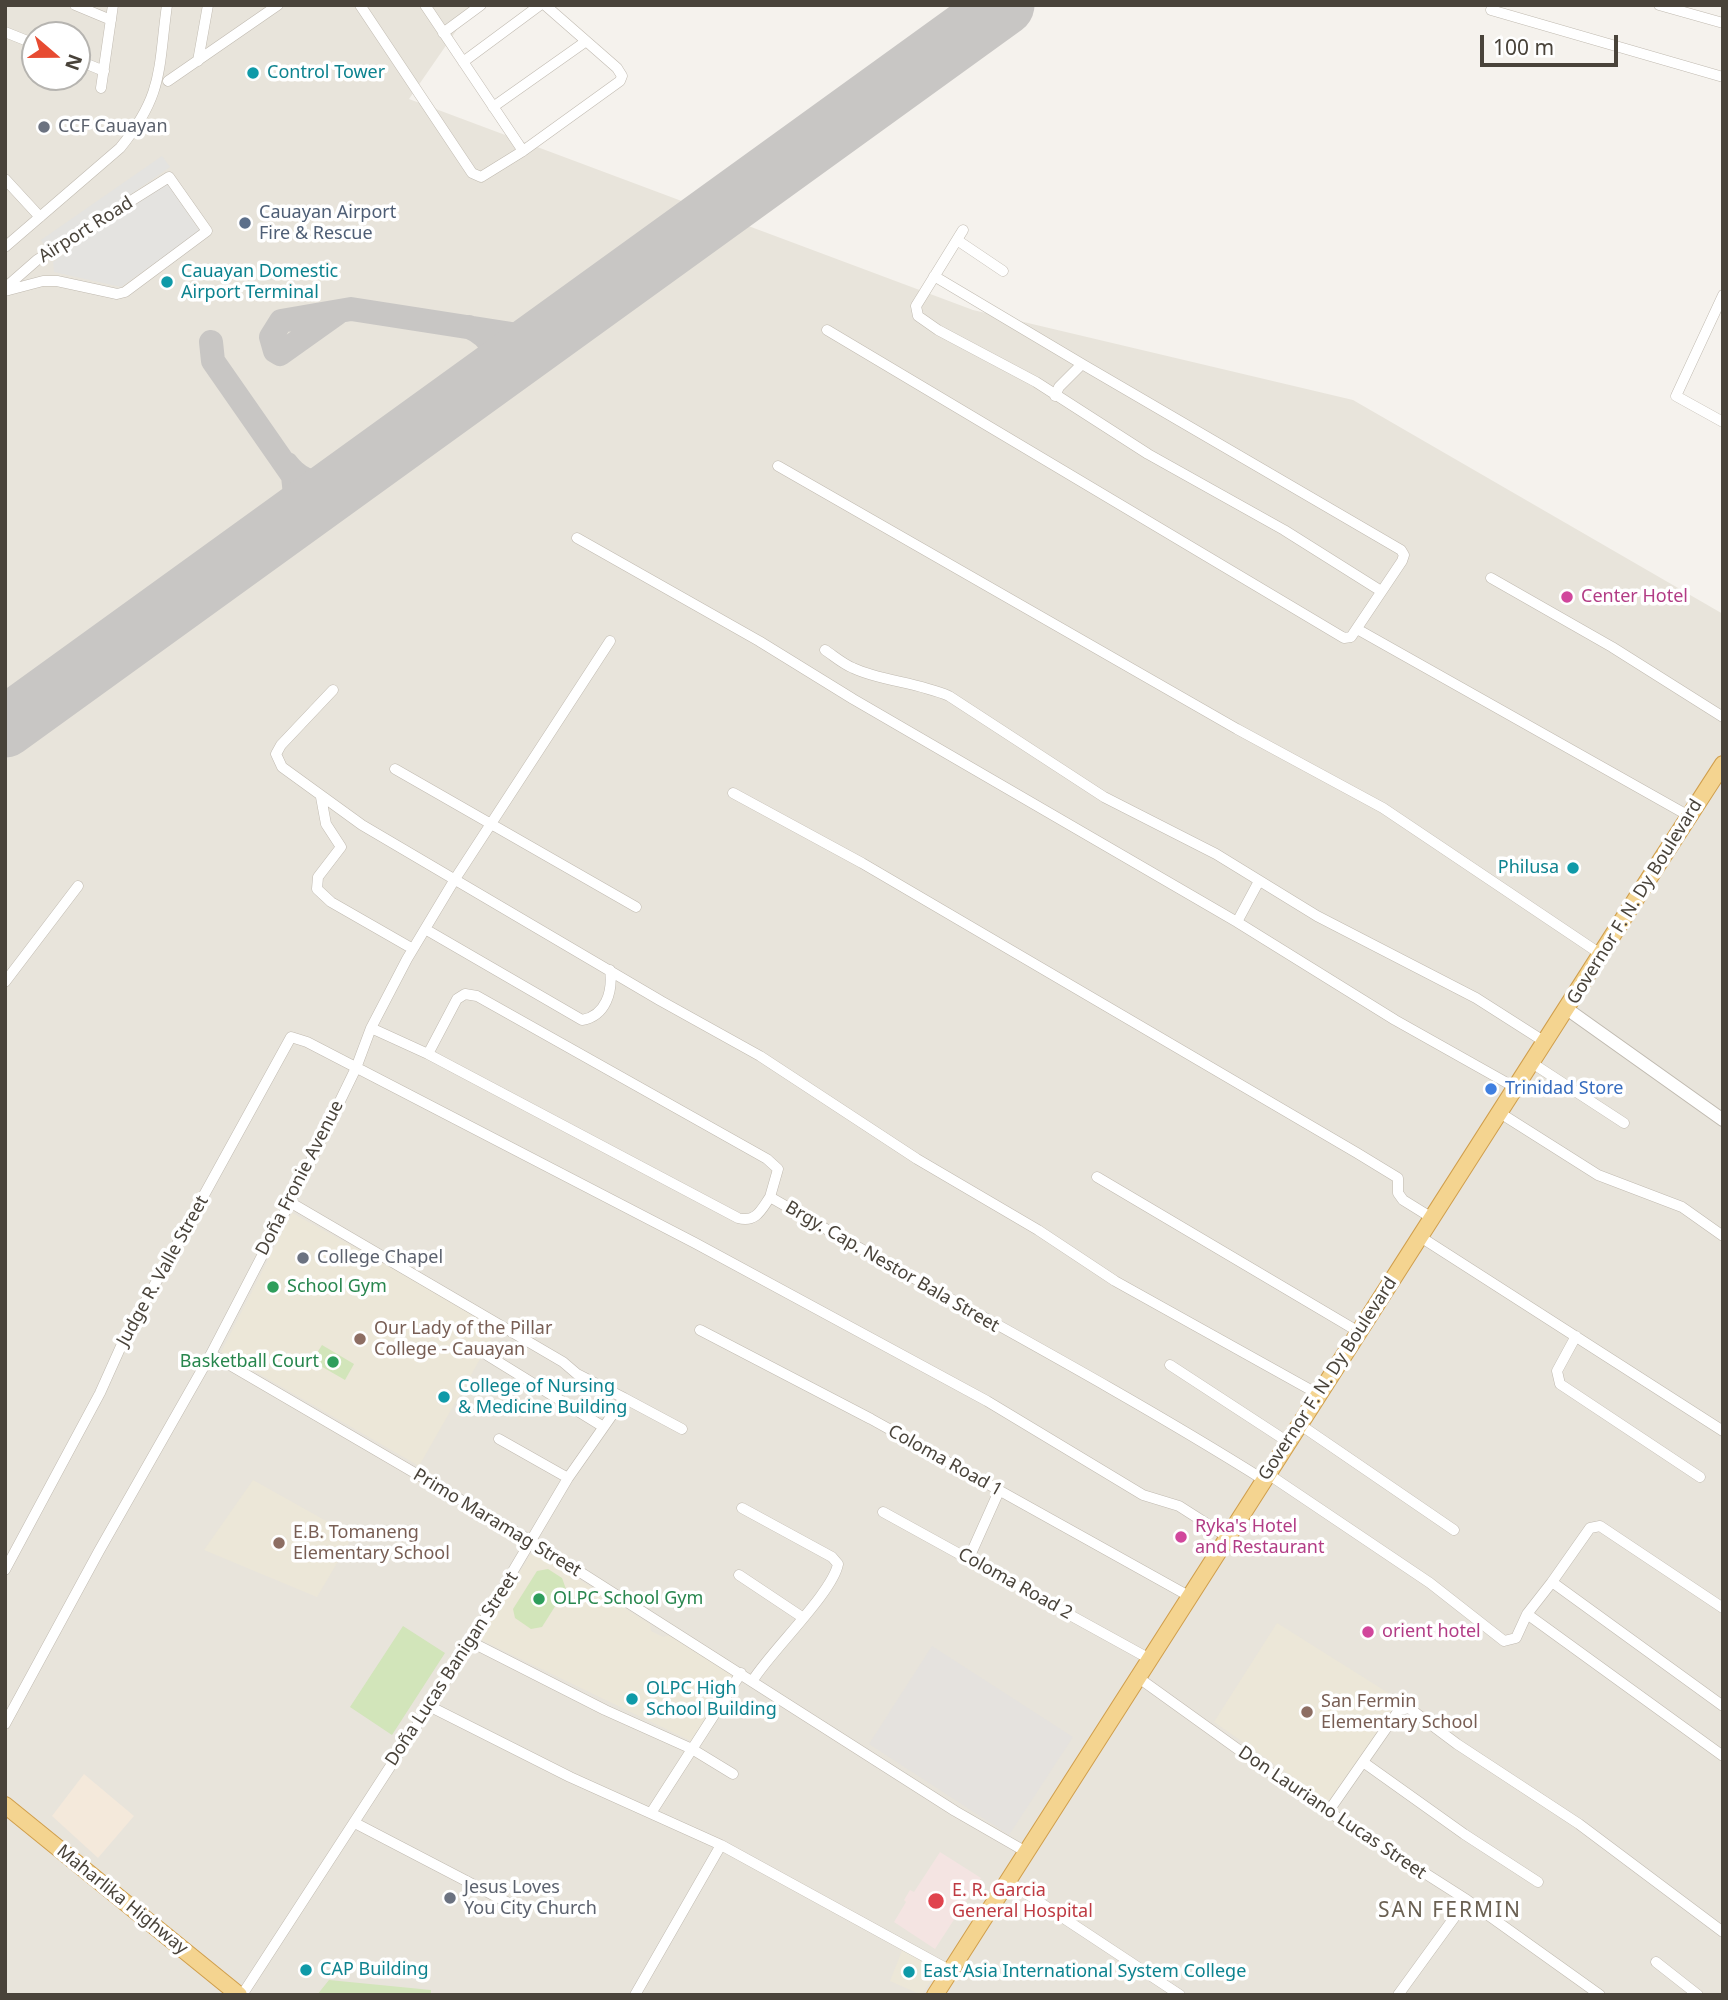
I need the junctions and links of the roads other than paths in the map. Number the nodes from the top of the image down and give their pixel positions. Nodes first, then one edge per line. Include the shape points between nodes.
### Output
1 (75, 5) edge
2 (113, 5) edge
3 (167, 5) edge
4 (208, 5) edge
5 (278, 5) edge
6 (360, 5) edge
7 (425, 5) edge
8 (481, 5) edge
9 (540, 5) edge
10 (545, 5) edge
11 (1659, 5) edge
12 (1491, 10) dead end
13 (111, 20) junction
14 (1723, 23) edge
15 (443, 33) junction
16 (585, 42) junction
17 (198, 61) junction
18 (463, 62) junction
19 (91, 66) edge
20 (104, 71) junction
21 (1723, 77) edge
22 (168, 81) dead end
23 (100, 88) dead end
24 (493, 107) junction
25 (523, 151) junction
26 (5, 179) edge
27 (40, 217) junction
28 (963, 230) dead end
29 (957, 240) junction
30 (5, 247) edge
31 (1003, 271) dead end
32 (934, 276) junction
33 (5, 289) edge
34 (1723, 295) edge
35 (827, 330) dead end
36 (1082, 364) junction
37 (1055, 396) junction
38 (1723, 422) edge
39 (778, 466) dead end
40 (577, 538) dead end
41 (1491, 578) dead end
42 (1381, 591) junction
43 (1357, 629) junction
44 (610, 641) dead end
45 (825, 650) dead end
46 (333, 690) dead end
47 (1723, 716) edge
48 (1723, 764) edge
49 (395, 769) dead end
50 (733, 793) dead end
51 (321, 797) junction
52 (1689, 816) junction
53 (492, 825) junction
54 (455, 879) junction
55 (1259, 881) junction
56 (78, 886) dead end
57 (636, 907) dead end
58 (1237, 922) junction
59 (425, 929) junction
60 (413, 949) junction
61 (1602, 956) junction
62 (610, 970) junction
63 (5, 982) edge
64 (1567, 1009) junction
65 (371, 1028) junction
66 (1545, 1042) junction
67 (428, 1054) junction
68 (1531, 1063) junction
69 (356, 1068) junction
70 (1516, 1088) junction
71 (1500, 1113) junction
72 (1723, 1120) edge
73 (1624, 1123) dead end
74 (1097, 1177) dead end
75 (771, 1197) junction
76 (288, 1201) junction
77 (1432, 1218) junction
78 (1419, 1236) junction
79 (1723, 1236) edge
80 (700, 1330) dead end
81 (1359, 1332) junction
82 (1576, 1336) junction
83 (211, 1354) junction
84 (487, 1355) dead end
85 (1170, 1365) dead end
86 (1318, 1394) junction
87 (624, 1398) junction
88 (1299, 1423) junction
89 (603, 1426) junction
90 (682, 1429) dead end
91 (1723, 1431) edge
92 (499, 1439) dead end
93 (1288, 1442) junction
94 (1266, 1477) junction
95 (1700, 1477) dead end
96 (568, 1478) junction
97 (999, 1491) junction
98 (742, 1508) dead end
99 (883, 1512) dead end
100 (1454, 1530) dead end
101 (1226, 1536) junction
102 (533, 1542) junction
103 (969, 1558) junction
104 (5, 1570) edge
105 (740, 1575) dead end
106 (1552, 1582) junction
107 (1188, 1595) junction
108 (1723, 1608) edge
109 (1527, 1614) junction
110 (802, 1617) junction
111 (471, 1642) junction
112 (1147, 1658) junction
113 (741, 1672) junction
114 (1136, 1676) junction
115 (753, 1680) junction
116 (429, 1706) junction
117 (1723, 1706) edge
118 (5, 1724) edge
119 (692, 1749) junction
120 (1723, 1756) edge
121 (1363, 1762) junction
122 (733, 1774) dead end
123 (5, 1805) edge
124 (1328, 1812) junction
125 (651, 1813) junction
126 (355, 1823) junction
127 (721, 1845) junction
128 (1028, 1853) junction
129 (1009, 1882) junction
130 (1538, 1882) dead end
131 (1467, 1900) junction
132 (522, 1910) dead end
133 (1723, 1932) edge
134 (1656, 1962) dead end
135 (951, 1971) junction
136 (240, 1995) edge
137 (635, 1995) edge
138 (935, 1995) edge
139 (1181, 1995) edge
140 (1398, 1995) edge
141 (1600, 1995) edge
142 (1698, 1995) edge

1 - 13 street
2 - 13 street
3 - 27 street via 152,101 120,148
4 - 17 street
5 - 17 street
6 - 25 street via 472,173 484,176
7 - 15 street
8 - 15 street
9 - 18 street
10 - 16 street
11 - 14 street
12 - 21 street
13 - 20 street
15 - 18 street
16 - 24 street
16 - 25 street via 617,68 620,81
17 - 22 street
18 - 24 street
19 - 20 street
20 - 23 street
24 - 25 street
26 - 27 street
27 - 30 street
28 - 29 street
29 - 31 street
29 - 32 street
32 - 36 street
32 - 37 street via 916,306 919,316
33 - 33 street, Airport Road via 43,281 125,292 207,231 169,177 37,260
34 - 38 street via 1676,396
35 - 43 street via 1342,637 1351,637
36 - 37 street
36 - 42 street via 1401,550 1402,561
37 - 42 street
39 - 61 street via 1383,808
40 - 58 street
41 - 47 street
42 - 43 street
43 - 52 street
44 - 53 street, Doña Fronie Avenue
45 - 55 street via 868,674 923,685 949,696 1104,797
46 - 51 street via 276,754 282,767
48 - 52 highway, Governor F. N. Dy Boulevard
49 - 53 street
50 - 77 street via 862,863 1357,1153 1398,1178 1403,1200
51 - 54 street
51 - 60 street via 326,824 341,847 318,877 317,889 331,902
52 - 61 highway, Governor F. N. Dy Boulevard
53 - 54 street, Doña Fronie Avenue
53 - 57 street
54 - 59 street, Doña Fronie Avenue
54 - 62 street
55 - 58 street
55 - 66 street via 1476,998
56 - 63 street
58 - 70 street
59 - 60 street, Doña Fronie Avenue
59 - 62 street via 582,1020 592,1018 610,996
60 - 65 street, Doña Fronie Avenue
61 - 64 highway, Governor F. N. Dy Boulevard
62 - 86 street via 811,1087 917,1159 1115,1281
64 - 66 highway, Governor F. N. Dy Boulevard
64 - 72 street
65 - 67 street, Brgy. Cap. Nestor Bala Street
65 - 69 street, Doña Fronie Avenue
66 - 68 highway, Governor F. N. Dy Boulevard
67 - 75 street, Brgy. Cap. Nestor Bala Street via 738,1218 755,1218
67 - 75 street via 457,999 465,994 477,996 767,1159 778,1169
68 - 70 highway, Governor F. N. Dy Boulevard
68 - 73 street
69 - 76 street, Doña Fronie Avenue
69 - 101 street, Judge R. Valle Street via 695,1243 987,1401 1143,1495 1179,1506
69 - 104 street, Judge R. Valle Street via 297,1038 286,1042
70 - 71 highway, Governor F. N. Dy Boulevard
71 - 77 highway, Governor F. N. Dy Boulevard
71 - 79 street via 1598,1175 1682,1207
74 - 81 street
75 - 94 street, Brgy. Cap. Nestor Bala Street
76 - 83 street, Doña Fronie Avenue
76 - 87 street
77 - 78 highway, Governor F. N. Dy Boulevard
78 - 81 highway, Governor F. N. Dy Boulevard
78 - 82 street
80 - 97 street, Coloma Road 1
81 - 86 highway, Governor F. N. Dy Boulevard
82 - 91 street
82 - 95 street via 1557,1371 1560,1384
83 - 102 street, Primo Maramag Street
83 - 118 street, Doña Fronie Avenue
84 - 89 street
85 - 93 street
86 - 88 highway, Governor F. N. Dy Boulevard
87 - 89 street, Doña Lucas Banigan Street
87 - 90 street
88 - 93 highway, Governor F. N. Dy Boulevard
88 - 100 street
89 - 96 street, Doña Lucas Banigan Street
92 - 96 street
93 - 94 highway, Governor F. N. Dy Boulevard
94 - 101 highway, Governor F. N. Dy Boulevard
94 - 109 street, Brgy. Cap. Nestor Bala Street via 1430,1583 1504,1640 1516,1638
96 - 102 street, Doña Lucas Banigan Street
97 - 103 street
97 - 107 street, Coloma Road 1
98 - 110 street via 838,1564
99 - 103 street, Coloma Road 2
101 - 107 highway, Governor F. N. Dy Boulevard
102 - 111 street, Doña Lucas Banigan Street
102 - 113 street, Primo Maramag Street
103 - 112 street, Coloma Road 2
105 - 110 street
106 - 108 street via 1590,1528 1600,1527
106 - 109 street
106 - 117 street
107 - 112 highway, Governor F. N. Dy Boulevard
109 - 120 street
110 - 115 street
111 - 116 street, Doña Lucas Banigan Street
111 - 119 street
112 - 114 highway, Governor F. N. Dy Boulevard
113 - 115 street, Primo Maramag Street
113 - 119 street
114 - 124 street, Don Lauriano Lucas Street
114 - 128 highway, Governor F. N. Dy Boulevard
115 - 128 street, Primo Maramag Street
116 - 125 street
116 - 126 street, Doña Lucas Banigan Street
119 - 122 street
119 - 125 street
121 - 124 street
121 - 130 street
121 - 133 street via 1399,1710 1409,1708 1579,1824
123 - 136 highway, Maharlika Highway
124 - 131 street, Don Lauriano Lucas Street
125 - 127 street
126 - 132 street
126 - 136 street, Doña Lucas Banigan Street
127 - 135 street
127 - 137 street
128 - 129 highway, Governor F. N. Dy Boulevard
129 - 135 highway, Governor F. N. Dy Boulevard
129 - 139 street
131 - 140 street
131 - 141 street, Don Lauriano Lucas Street
134 - 142 street
135 - 138 highway, Governor F. N. Dy Boulevard

